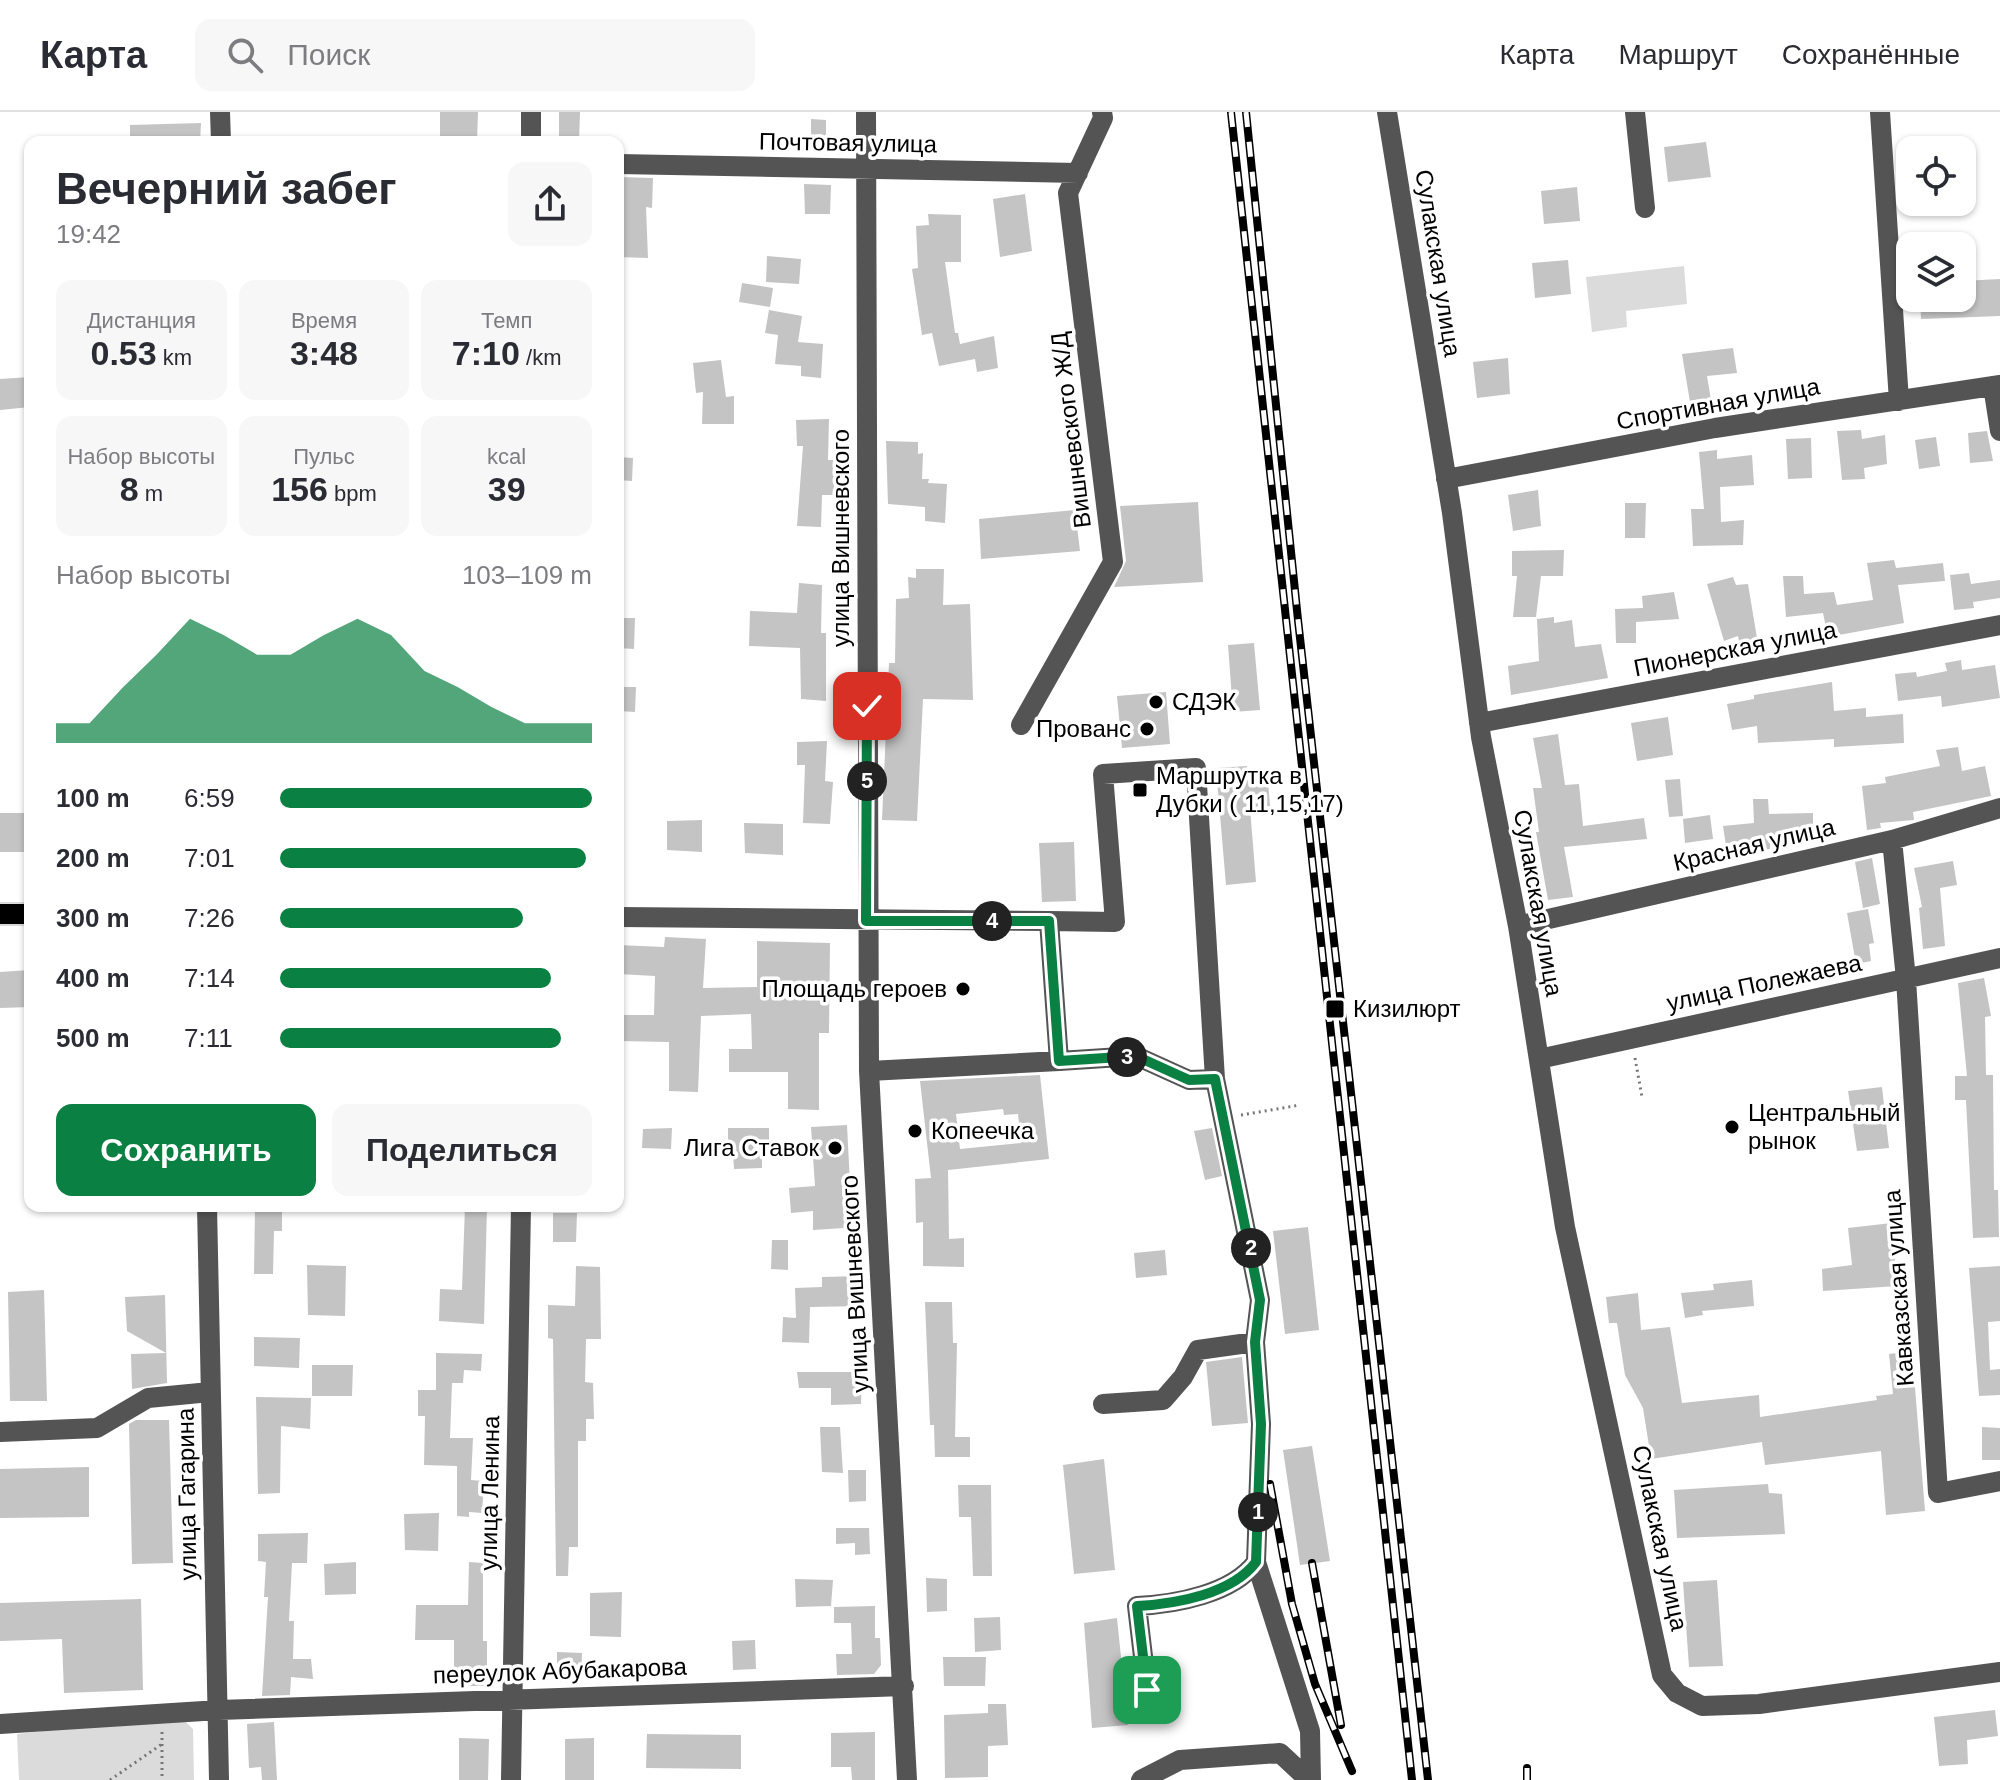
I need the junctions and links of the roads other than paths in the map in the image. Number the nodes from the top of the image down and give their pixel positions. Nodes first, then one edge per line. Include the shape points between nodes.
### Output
1 (220, 112) edge
2 (531, 112) edge
3 (866, 112) edge
4 (1102, 112) edge
5 (1387, 112) edge
6 (1635, 112) edge
7 (1880, 112) edge
8 (221, 136) edge
9 (531, 136) edge
10 (624, 164) edge
11 (869, 169) junction
12 (1078, 173) junction
13 (1645, 208) dead end
14 (1997, 386) edge
15 (1899, 401) junction
16 (2000, 431) edge
17 (1446, 479) junction
18 (2000, 625) edge
19 (1479, 723) junction
20 (1021, 725) dead end
21 (2000, 808) edge
22 (1892, 840) junction
23 (0, 914) edge
24 (24, 914) edge
25 (624, 917) edge
26 (866, 921) junction
27 (1049, 921) junction
28 (1518, 926) junction
29 (2000, 958) edge
30 (1906, 979) junction
31 (1539, 1059) junction
32 (1059, 1061) junction
33 (869, 1071) junction
34 (1215, 1079) junction
35 (207, 1212) edge
36 (521, 1212) edge
37 (1255, 1342) junction
38 (210, 1392) junction
39 (1103, 1404) dead end
40 (0, 1432) edge
41 (2000, 1481) edge
42 (1256, 1562) junction
43 (2000, 1672) edge
44 (904, 1686) junction
45 (1147, 1690) dead end
46 (512, 1697) junction
47 (219, 1710) junction
48 (0, 1724) edge
49 (219, 1780) edge
50 (511, 1780) edge
51 (907, 1780) edge
52 (1141, 1780) edge
53 (1310, 1780) edge

1 - 8 street
2 - 9 street
3 - 11 street, улица Вишневского
4 - 12 street, Вишневского Ж/Д
5 - 17 street, Сулакская улица
6 - 13 street
7 - 15 street
10 - 11 street, Почтовая улица
11 - 12 street, Почтовая улица
11 - 26 street, улица Вишневского
12 - 20 street, Вишневского Ж/Д via 1068,193 1113,562
14 - 15 street, Спортивная улица
14 - 16 street
15 - 17 street, Спортивная улица via 1715,428
17 - 19 street, Сулакская улица
18 - 19 street, Пионерская улица
19 - 28 street, Сулакская улица
21 - 22 street, Красная улица
22 - 28 street, Красная улица
22 - 30 street, Кавказская улица
23 - 24 main road
25 - 26 street
26 - 27 street
26 - 33 street, улица Вишневского
27 - 32 street
27 - 34 street via 1115,922 1103,774 1196,768
28 - 31 street, Сулакская улица
29 - 30 street, улица Полежаева
30 - 31 street, улица Полежаева
30 - 41 street, Кавказская улица via 1938,1493
31 - 43 street, Сулакская улица via 1565,1227 1662,1675 1677,1693 1702,1706 1759,1704
32 - 33 street
32 - 34 street via 1136,1056 1189,1080
33 - 44 street, улица Вишневского
34 - 37 street via 1260,1300
35 - 38 street, улица Гагарина
36 - 46 street, улица Ленина
37 - 39 street via 1198,1350 1163,1400
37 - 42 street via 1261,1424
38 - 40 street via 148,1398 97,1428
38 - 47 street, улица Гагарина
42 - 45 street via 1246,1576 1206,1593 1137,1606
42 - 53 street via 1310,1731
44 - 46 street, переулок Абубакарова
44 - 51 street, улица Вишневского
46 - 47 street, переулок Абубакарова
46 - 50 street, улица Ленина
47 - 48 street, переулок Абубакарова
47 - 49 street, улица Гагарина
52 - 53 street via 1180,1760 1280,1753

